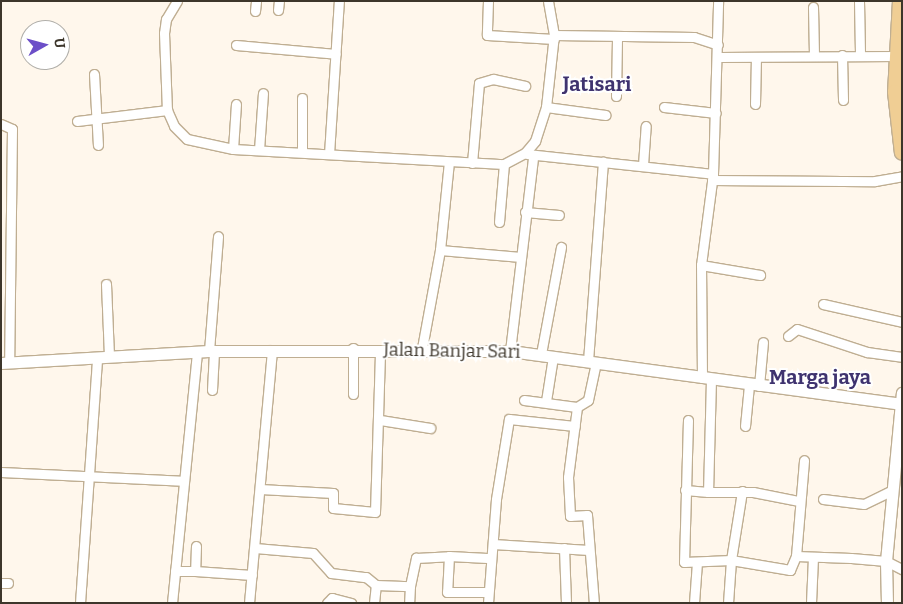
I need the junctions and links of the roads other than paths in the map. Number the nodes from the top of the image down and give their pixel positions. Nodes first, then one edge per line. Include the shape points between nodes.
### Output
1 (177, 1) edge
2 (256, 1) edge
3 (339, 1) edge
4 (488, 1) edge
5 (548, 1) edge
6 (718, 1) edge
7 (859, 1) edge
8 (900, 1) edge
9 (812, 7) dead end
10 (255, 11) dead end
11 (554, 37) junction
12 (617, 38) junction
13 (236, 45) dead end
14 (718, 45) junction
15 (336, 54) junction
16 (842, 55) junction
17 (860, 55) junction
18 (814, 56) junction
19 (896, 56) junction
20 (719, 57) junction
21 (756, 57) junction
22 (94, 74) dead end
23 (524, 86) dead end
24 (263, 93) dead end
25 (616, 96) dead end
26 (302, 98) dead end
27 (843, 100) dead end
28 (236, 104) dead end
29 (755, 104) dead end
30 (546, 107) junction
31 (664, 107) dead end
32 (167, 110) junction
33 (716, 113) junction
34 (605, 115) dead end
35 (95, 119) junction
36 (77, 120) dead end
37 (1, 124) edge
38 (646, 126) dead end
39 (98, 145) dead end
40 (233, 149) junction
41 (259, 150) junction
42 (302, 152) junction
43 (902, 153) edge
44 (329, 154) junction
45 (529, 155) junction
46 (449, 162) junction
47 (603, 162) junction
48 (472, 163) junction
49 (504, 164) junction
50 (643, 166) junction
51 (902, 176) edge
52 (713, 177) junction
53 (525, 212) junction
54 (559, 215) dead end
55 (499, 222) dead end
56 (218, 236) dead end
57 (561, 247) dead end
58 (440, 250) junction
59 (521, 257) junction
60 (701, 265) junction
61 (760, 275) dead end
62 (106, 284) dead end
63 (824, 304) dead end
64 (902, 322) edge
65 (788, 336) dead end
66 (763, 342) dead end
67 (353, 348) junction
68 (422, 348) junction
69 (272, 350) junction
70 (380, 350) junction
71 (211, 351) junction
72 (510, 351) junction
73 (197, 352) junction
74 (541, 354) junction
75 (553, 356) junction
76 (902, 357) edge
77 (103, 358) junction
78 (592, 362) junction
79 (5, 363) edge
80 (707, 379) junction
81 (754, 385) junction
82 (212, 390) dead end
83 (353, 394) dead end
84 (901, 398) edge
85 (524, 400) dead end
86 (546, 401) junction
87 (577, 407) junction
88 (380, 420) junction
89 (688, 420) dead end
90 (575, 426) junction
91 (745, 426) dead end
92 (430, 428) dead end
93 (804, 460) dead end
94 (1, 472) edge
95 (89, 477) junction
96 (182, 481) junction
97 (260, 489) junction
98 (685, 490) junction
99 (742, 491) junction
100 (891, 491) junction
101 (708, 492) junction
102 (823, 499) dead end
103 (799, 501) junction
104 (493, 544) junction
105 (196, 546) dead end
106 (255, 548) junction
107 (564, 548) junction
108 (589, 550) junction
109 (449, 556) junction
110 (796, 556) junction
111 (813, 557) junction
112 (487, 558) dead end
113 (731, 560) junction
114 (697, 562) junction
115 (886, 562) junction
116 (902, 569) edge
117 (175, 571) junction
118 (195, 571) junction
119 (252, 575) junction
120 (376, 585) junction
121 (410, 586) junction
122 (447, 592) junction
123 (484, 592) dead end
124 (80, 603) edge
125 (172, 603) edge
126 (249, 603) edge
127 (327, 603) edge
128 (351, 603) edge
129 (374, 603) edge
130 (408, 603) edge
131 (445, 603) edge
132 (488, 603) edge
133 (566, 603) edge
134 (594, 603) edge
135 (694, 603) edge
136 (728, 603) edge
137 (811, 603) edge
138 (887, 603) edge

1 - 32 street via 166,19 164,33
2 - 10 street
3 - 15 street
4 - 11 street via 487,34
5 - 11 street
6 - 14 street
7 - 17 street
8 - 19 highway
9 - 18 street
11 - 12 street
11 - 30 street
12 - 14 street via 694,37
12 - 25 street
13 - 15 street
14 - 20 street
15 - 44 street
16 - 17 street
16 - 18 street
16 - 27 street
17 - 19 street
18 - 21 street
19 - 43 highway via 896,114
20 - 21 street
20 - 33 street
21 - 29 street
22 - 35 street
23 - 48 street via 493,79 479,83
24 - 41 street
26 - 42 street
28 - 40 street
30 - 34 street
30 - 45 street
31 - 33 street
32 - 35 street
32 - 40 street via 174,126 187,139
33 - 52 street
35 - 36 street
35 - 39 street
37 - 79 street via 12,129
38 - 50 street
40 - 41 street
41 - 42 street
42 - 44 street
44 - 46 street
45 - 47 street
45 - 49 street
45 - 53 street
46 - 48 street
46 - 58 street
47 - 50 street
47 - 78 street
48 - 49 street
49 - 55 street
50 - 52 street
51 - 52 street via 875,181
52 - 60 street
53 - 54 street
53 - 59 street
56 - 71 street
57 - 74 street
58 - 59 street
58 - 68 street
59 - 72 street
60 - 61 street
60 - 80 street
62 - 77 street
63 - 64 street
65 - 76 street via 797,329 867,352
66 - 81 street
67 - 69 street, Jalan Banjar Sari
67 - 70 street, Jalan Banjar Sari
67 - 83 street
68 - 70 street, Jalan Banjar Sari
68 - 72 street, Jalan Banjar Sari
69 - 71 street, Jalan Banjar Sari
69 - 97 street
70 - 88 street
71 - 73 street, Jalan Banjar Sari
71 - 82 street
72 - 74 street, Jalan Banjar Sari
73 - 77 street, Jalan Banjar Sari
73 - 96 street
74 - 75 street, Jalan Banjar Sari
75 - 78 street, Jalan Banjar Sari
75 - 86 street
77 - 79 street, Jalan Banjar Sari
77 - 95 street
78 - 80 street, Jalan Banjar Sari
78 - 87 street via 588,400
80 - 81 street, Jalan Banjar Sari
80 - 101 street
81 - 84 street, Jalan Banjar Sari
81 - 91 street
84 - 100 street
85 - 86 street
86 - 87 street
87 - 90 street
88 - 92 street
88 - 97 street via 375,512 333,508 333,493
89 - 98 street
90 - 104 street via 509,420
90 - 108 street via 568,477 570,516 587,515
93 - 103 street
94 - 95 street
95 - 96 street
95 - 124 street
96 - 117 street
97 - 106 street
98 - 101 street
98 - 114 street via 682,558 684,562
99 - 101 street
99 - 103 street
99 - 113 street
100 - 102 street via 864,504
100 - 115 street
103 - 110 street
104 - 107 street
104 - 132 street
105 - 118 street
106 - 119 street
106 - 120 street via 313,553 331,573 366,577
107 - 108 street
107 - 133 street
108 - 134 street
109 - 112 street
109 - 121 street via 416,558
109 - 122 street
110 - 111 street
110 - 113 street via 790,570
111 - 115 street
111 - 137 street
113 - 114 street
113 - 136 street
114 - 135 street
115 - 116 street
115 - 138 street
117 - 118 street
117 - 125 street
118 - 119 street
119 - 126 street
120 - 121 street
120 - 129 street
121 - 130 street
122 - 123 street
122 - 131 street
127 - 128 street via 332,598

